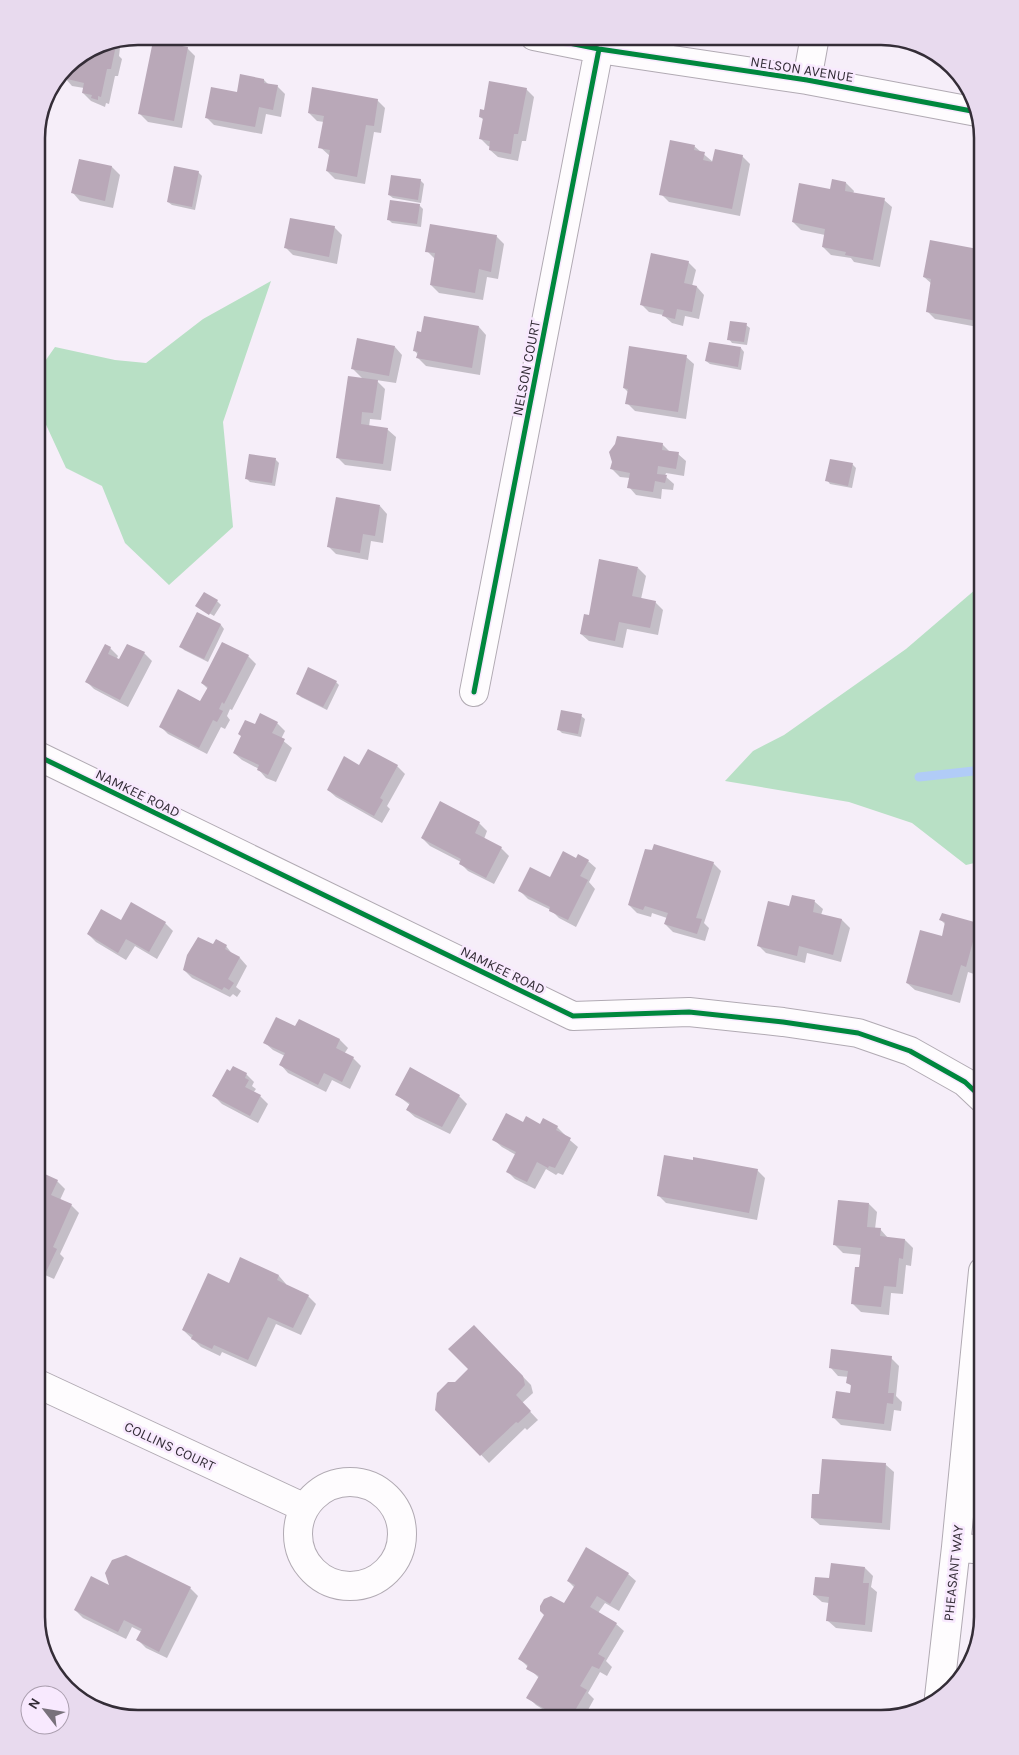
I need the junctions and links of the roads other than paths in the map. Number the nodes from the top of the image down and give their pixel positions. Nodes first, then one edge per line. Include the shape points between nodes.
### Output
1 (579, 45) edge
2 (813, 45) edge
3 (599, 49) junction
4 (807, 80) junction
5 (970, 111) edge
6 (474, 692) dead end
7 (45, 760) edge
8 (974, 1090) edge
9 (974, 1363) edge
10 (45, 1387) edge
11 (305, 1508) dead end
12 (956, 1547) junction
13 (974, 1549) edge
14 (940, 1689) edge

1 - 3 street, NELSON AVENUE
2 - 4 street
3 - 4 street, NELSON AVENUE
3 - 6 street, NELSON COURT
4 - 5 street, NELSON AVENUE
7 - 8 street, NAMKEE ROAD via 573,1016 689,1012 858,1033 910,1051 965,1082
9 - 12 street, PHEASANT WAY
10 - 11 street, COLLINS COURT
12 - 13 street
12 - 14 street, PHEASANT WAY

